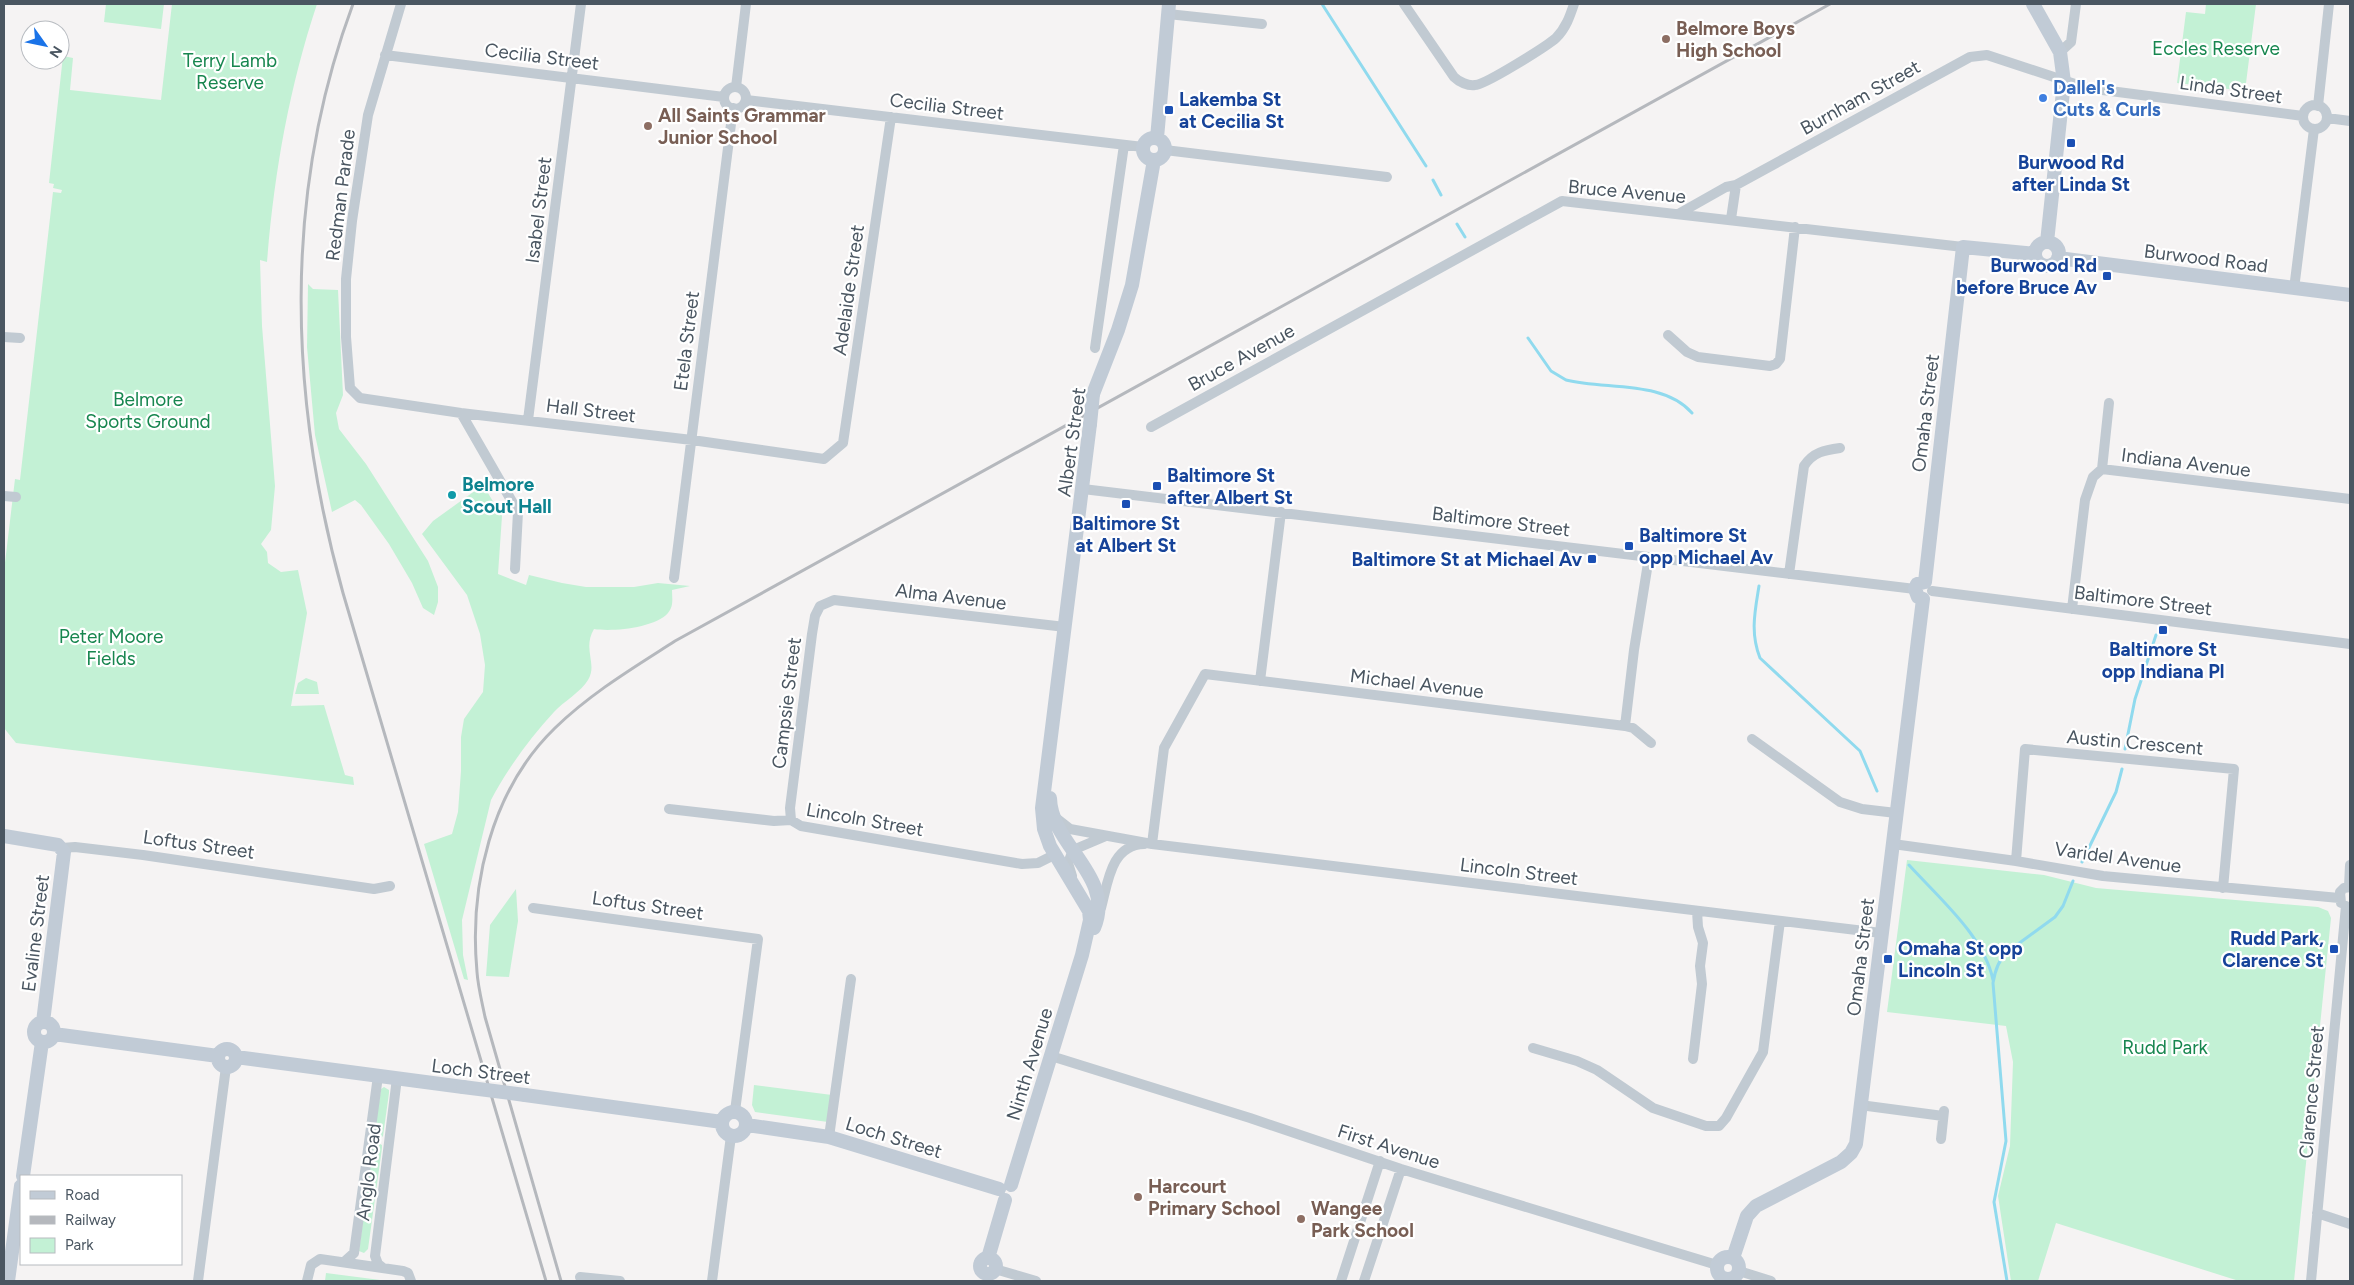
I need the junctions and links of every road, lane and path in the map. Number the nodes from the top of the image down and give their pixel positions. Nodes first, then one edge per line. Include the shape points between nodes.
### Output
1 (401, 4) edge
2 (581, 4) edge
3 (746, 4) edge
4 (1404, 4) edge
5 (1574, 4) edge
6 (2033, 4) edge
7 (2076, 4) edge
8 (2329, 4) edge
9 (1169, 9) edge
10 (1262, 24) dead end
11 (2060, 52) junction
12 (385, 55) junction
13 (572, 77) junction
14 (2064, 82) junction
15 (736, 87) junction
16 (724, 97) junction
17 (746, 100) junction
18 (2318, 106) junction
19 (733, 108) junction
20 (2303, 116) junction
21 (891, 117) junction
22 (2326, 118) junction
23 (2350, 121) edge
24 (2314, 129) junction
25 (1161, 144) junction
26 (1124, 145) junction
27 (1143, 148) junction
28 (1154, 160) junction
29 (1387, 177) dead end
30 (1736, 186) junction
31 (1680, 214) junction
32 (1732, 219) junction
33 (1795, 227) junction
34 (2047, 242) junction
35 (1963, 247) junction
36 (2035, 254) junction
37 (2058, 258) junction
38 (2294, 289) junction
39 (2350, 295) edge
40 (1668, 335) dead end
41 (4, 337) edge
42 (20, 338) dead end
43 (1094, 348) dead end
44 (354, 394) joint
45 (2109, 403) dead end
46 (461, 413) junction
47 (528, 420) junction
48 (1151, 427) dead end
49 (692, 440) junction
50 (1840, 448) dead end
51 (824, 459) joint
52 (2102, 469) junction
53 (1083, 489) junction
54 (4, 496) edge
55 (16, 497) dead end
56 (2350, 499) edge
57 (1281, 512) junction
58 (1649, 557) junction
59 (515, 569) dead end
60 (1789, 574) junction
61 (674, 578) dead end
62 (1924, 590) junction
63 (834, 600) joint
64 (2072, 609) junction
65 (1065, 627) junction
66 (2350, 644) edge
67 (1260, 681) junction
68 (1625, 726) junction
69 (1051, 735) junction
70 (1752, 739) dead end
71 (1651, 743) dead end
72 (1050, 806) junction
73 (668, 809) dead end
74 (1896, 813) junction
75 (791, 820) junction
76 (1110, 835) junction
77 (4, 836) edge
78 (1152, 844) junction
79 (1893, 844) junction
80 (62, 848) junction
81 (1073, 850) junction
82 (1054, 855) junction
83 (2016, 860) junction
84 (2350, 866) edge
85 (390, 886) dead end
86 (2350, 887) edge
87 (2223, 888) junction
88 (1080, 895) junction
89 (2339, 898) junction
90 (2348, 906) edge
91 (533, 908) dead end
92 (1697, 911) junction
93 (1097, 920) junction
94 (1780, 921) junction
95 (1881, 932) junction
96 (1082, 955) junction
97 (851, 979) dead end
98 (43, 1022) junction
99 (54, 1034) junction
100 (42, 1042) junction
101 (1533, 1048) dead end
102 (1051, 1056) junction
103 (1693, 1059) dead end
104 (227, 1060) junction
105 (378, 1076) junction
106 (397, 1078) junction
107 (1860, 1105) junction
108 (735, 1111) junction
109 (722, 1122) junction
110 (747, 1124) junction
111 (731, 1136) junction
112 (829, 1137) junction
113 (1941, 1138) dead end
114 (1380, 1162) junction
115 (1401, 1169) junction
116 (23, 1175) edge
117 (1005, 1191) junction
118 (20, 1193) edge
119 (2318, 1213) junction
120 (2350, 1224) edge
121 (344, 1262) junction
122 (1736, 1264) junction
123 (382, 1268) junction
124 (988, 1270) edge
125 (1720, 1275) edge
126 (580, 1277) dead end
127 (8, 1281) edge
128 (198, 1281) edge
129 (307, 1281) edge
130 (411, 1281) edge
131 (620, 1281) edge
132 (712, 1281) edge
133 (1036, 1281) edge
134 (1341, 1281) edge
135 (1364, 1281) edge
136 (1771, 1281) edge
137 (2311, 1281) edge

1 - 12 street, Redman Parade
2 - 13 street, Isabel Street
3 - 15 street
4 - 5 street via 1454,77 1459,82 1476,85 1539,51 1556,37 1568,22
6 - 11 street
7 - 11 street via 2071,42
8 - 18 street
9 - 10 street
9 - 25 street
11 - 14 street
12 - 13 street, Cecilia Street
12 - 44 street, Redman Parade via 368,115 349,250 346,337 349,379
13 - 16 street, Cecilia Street
13 - 47 street, Isabel Street
14 - 20 street, Linda Street via 2087,88
14 - 30 street, Burnham Street via 1987,55 1970,57
14 - 34 street
15 - 16 street via 727,90
15 - 17 street via 743,90
16 - 19 street via 727,105
17 - 19 street via 742,106
17 - 21 street, Cecilia Street
18 - 20 street via 2308,107
18 - 22 street via 2324,110
19 - 49 street, Etela Street
20 - 24 street via 2305,123
21 - 26 street, Cecilia Street
21 - 51 street, Adelaide Street via 843,443
22 - 23 street
22 - 24 street via 2324,125
24 - 38 street
25 - 27 street via 1147,141
25 - 28 street via 1160,158
25 - 29 street
26 - 27 street, Cecilia Street
26 - 43 street
27 - 28 street via 1147,158
28 - 53 street, Albert Street, bridge via 1132,285 1093,394
30 - 31 street, Burnham Street via 1726,187
30 - 32 street
31 - 32 street, Bruce Avenue
31 - 48 street, Bruce Avenue via 1562,201
32 - 33 street, Bruce Avenue
33 - 35 street, Bruce Avenue
33 - 40 street via 1780,358 1776,364 1770,366 1698,357
34 - 36 street via 2039,246
34 - 37 street via 2056,246
35 - 36 street, Bruce Avenue
35 - 62 street, Omaha Street
36 - 37 street via 2040,263 2046,265 2053,264
37 - 38 street, Burwood Road
38 - 39 street, Burwood Road
41 - 42 street
44 - 46 street, Hall Street via 366,400
45 - 52 street
46 - 47 street, Hall Street
46 - 59 street via 518,512
47 - 49 street, Hall Street
49 - 51 street, Hall Street
49 - 61 street, Etela Street
50 - 60 street via 1819,452 1804,466
52 - 56 street, Indiana Avenue
52 - 64 street, Indiana Avenue via 2093,477 2085,500
53 - 57 street, Baltimore Street
53 - 65 street, Albert Street
54 - 55 street
57 - 58 street, Baltimore Street
57 - 67 street
58 - 60 street, Baltimore Street
58 - 68 street
60 - 62 street, Baltimore Street
62 - 64 street, Baltimore Street
62 - 74 street, Omaha Street
63 - 65 street, Alma Avenue
63 - 75 street, Campsie Street via 820,606 815,616
64 - 66 street, Baltimore Street
65 - 69 street, Albert Street
67 - 68 street, Michael Avenue
67 - 78 street, Michael Avenue via 1205,674 1164,748
68 - 71 street, Michael Avenue via 1633,728
69 - 72 street, Albert Street
69 - 82 street, Albert Street via 1042,818
70 - 74 street via 1840,802 1862,809
72 - 76 street, Lincoln Street via 1065,827
72 - 81 street, Albert Street via 1055,823
73 - 75 street, Lincoln Street via 774,821
74 - 79 street, Omaha Street
75 - 82 street, Lincoln Street via 801,826 1022,864 1038,863
76 - 78 street, Lincoln Street
76 - 81 street, Lincoln Street
77 - 80 street, Loftus Street via 52,843
78 - 92 street, Lincoln Street
78 - 93 street, Lincoln Street via 1131,845 1121,852 1114,864
79 - 83 street, Varidel Avenue
79 - 95 street, Omaha Street
80 - 85 street, Loftus Street via 143,855 374,889
80 - 98 street, Evaline Street via 64,861
81 - 88 street via 1068,863
81 - 93 street, Albert Street via 1093,882
82 - 88 street, Albert Street
83 - 87 street, Varidel Avenue via 2103,876
83 - 87 street, Austin Crescent via 2025,749 2234,769
84 - 86 street
86 - 89 street via 2341,890
87 - 89 street, Varidel Avenue
88 - 96 street, Albert Street via 1090,920
89 - 90 street
90 - 119 street, Clarence Street
91 - 108 street, Loftus Street via 758,939
92 - 94 street, Lincoln Street
92 - 103 street via 1703,942 1702,984
93 - 96 street, Albert Street
94 - 95 street, Lincoln Street
94 - 101 street via 1763,1052 1719,1126 1706,1126 1653,1108 1597,1070
95 - 107 street, Omaha Street
96 - 102 street, Ninth Avenue
97 - 112 street
98 - 99 street via 51,1025
98 - 100 street via 34,1032
99 - 100 street via 51,1040
99 - 104 street, Loch Street
100 - 116 street
102 - 114 street, First Avenue
102 - 117 street, Ninth Avenue
104 - 105 street, Loch Street
104 - 128 street
105 - 106 street, Loch Street
105 - 121 street, Anglo Road via 354,1252
106 - 109 street, Loch Street, bridge
106 - 123 street, Anglo Road via 375,1256
107 - 113 street via 1944,1113
107 - 122 street, Omaha Street via 1856,1144 1851,1153 1841,1162 1756,1206 1747,1216
108 - 109 street via 728,1113
108 - 110 street via 745,1117
109 - 111 street via 723,1129
110 - 111 street via 742,1134
110 - 112 street, Loch Street
111 - 132 street
112 - 117 street, Loch Street
114 - 115 street, First Avenue
114 - 134 street
115 - 125 street, First Avenue
115 - 135 street
117 - 124 street, Ninth Avenue
118 - 127 street
119 - 120 street
119 - 137 street, Clarence Street
121 - 123 street
121 - 129 street via 315,1260
122 - 125 street via 1732,1278
122 - 125 street via 1723,1257
122 - 136 street
123 - 130 street via 403,1271
124 - 133 street
126 - 131 street

